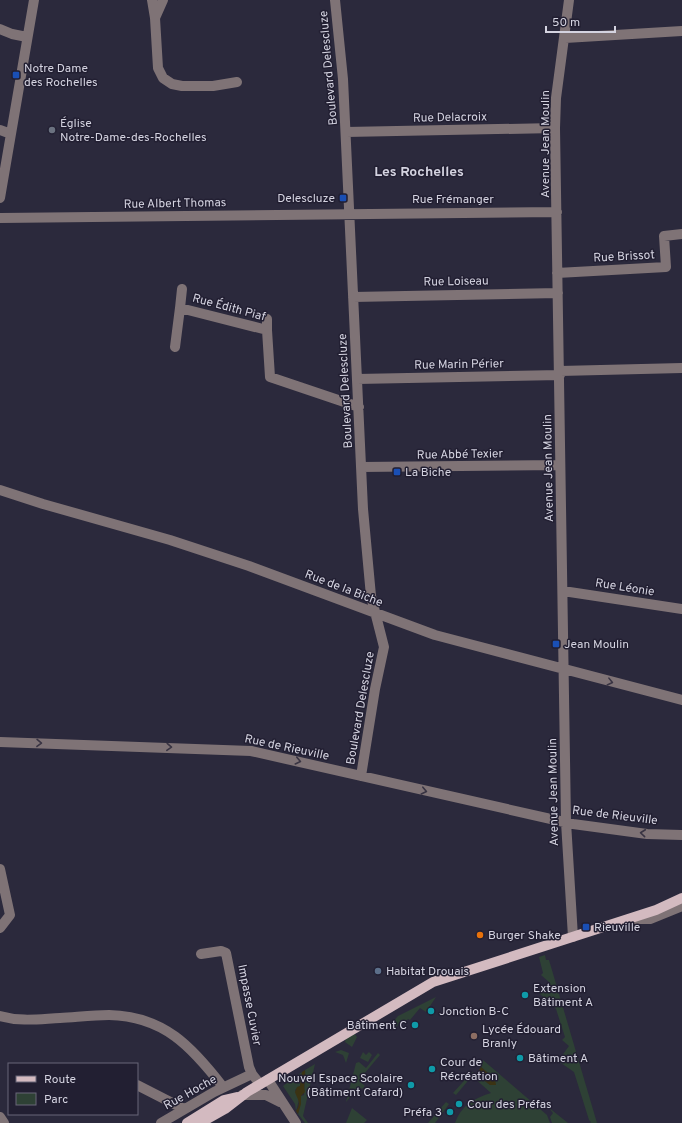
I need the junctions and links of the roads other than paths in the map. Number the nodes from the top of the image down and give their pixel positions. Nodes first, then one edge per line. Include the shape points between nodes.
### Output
1 (34, 0) edge
2 (152, 0) edge
3 (163, 0) edge
4 (335, 0) edge
5 (570, 0) edge
6 (155, 18) junction
7 (0, 29) edge
8 (682, 31) edge
9 (27, 37) junction
10 (565, 38) junction
11 (237, 82) dead end
12 (555, 128) junction
13 (0, 130) edge
14 (346, 132) junction
15 (11, 134) junction
16 (0, 198) edge
17 (557, 212) junction
18 (350, 214) junction
19 (0, 218) edge
20 (682, 234) edge
21 (558, 273) junction
22 (182, 289) dead end
23 (558, 293) junction
24 (353, 296) junction
25 (180, 308) junction
26 (267, 319) dead end
27 (267, 330) junction
28 (175, 347) dead end
29 (682, 368) edge
30 (560, 373) junction
31 (357, 379) junction
32 (359, 407) junction
33 (560, 465) junction
34 (361, 467) junction
35 (0, 490) edge
36 (563, 591) junction
37 (682, 609) edge
38 (375, 612) junction
39 (568, 671) junction
40 (682, 700) edge
41 (0, 742) edge
42 (361, 776) junction
43 (566, 822) junction
44 (682, 835) edge
45 (0, 869) edge
46 (682, 898) edge
47 (682, 906) edge
48 (630, 919) junction
49 (0, 928) edge
50 (573, 937) junction
51 (200, 954) dead end
52 (0, 1016) edge
53 (252, 1074) junction
54 (264, 1082) junction
55 (138, 1086) edge
56 (227, 1086) junction
57 (245, 1093) junction
58 (285, 1108) junction
59 (184, 1109) junction
60 (0, 1117) edge
61 (4, 1123) edge
62 (161, 1123) edge
63 (187, 1123) edge
64 (200, 1123) edge
65 (296, 1123) edge

1 - 9 street
2 - 6 street
3 - 6 street
4 - 14 street, Boulevard Delescluze
5 - 10 street, Avenue Jean Moulin
6 - 11 street via 158,68 163,78 172,84 182,86 213,86
7 - 9 street
8 - 10 street
9 - 15 street
10 - 12 street, Avenue Jean Moulin via 556,98
12 - 14 street, Rue Delacroix
12 - 17 street, Avenue Jean Moulin
13 - 15 street
14 - 18 street, Boulevard Delescluze
15 - 16 street
17 - 18 street, Rue Frémanger
17 - 21 street, Avenue Jean Moulin
18 - 19 street, Rue Albert Thomas
18 - 24 street, Boulevard Delescluze
20 - 21 street, Rue Brissot via 664,236 666,267
21 - 23 street, Avenue Jean Moulin
22 - 25 street
23 - 24 street, Rue Loiseau
23 - 30 street, Avenue Jean Moulin
24 - 31 street, Boulevard Delescluze
25 - 27 street, Rue Édith Piaf
25 - 28 street, Rue Édith Piaf
26 - 27 street
27 - 32 street, Rue Édith Piaf via 270,377
29 - 30 street, Rue Marin Périer
30 - 31 street, Rue Marin Périer
30 - 33 street, Avenue Jean Moulin
31 - 32 street, Boulevard Delescluze
32 - 34 street, Boulevard Delescluze
33 - 34 street, Rue Abbé Texier
33 - 36 street, Avenue Jean Moulin
34 - 38 street, Boulevard Delescluze via 371,596
35 - 38 street, Rue de la Biche via 206,552
36 - 37 street, Rue Léonie
36 - 39 street, Avenue Jean Moulin
38 - 39 street, Rue de la Biche via 435,635
38 - 42 street, Boulevard Delescluze via 384,647
39 -> 40 street, Rue de la Biche
39 - 43 street, Avenue Jean Moulin
41 -> 42 street, Rue de Rieuville via 252,751
42 -> 43 street, Rue de Rieuville
44 -> 43 street, Rue de Rieuville via 646,834
43 - 50 street, Avenue Jean Moulin
45 - 49 street via 10,914
46 - 48 main road
47 - 48 street via 650,919
48 - 50 main road
50 - 54 main road via 433,982
51 - 53 street, Impasse Cuvier via 221,951 226,953
52 - 56 street via 16,1021 109,1015 138,1018 163,1028 188,1046
53 - 54 street, Impasse Cuvier
53 - 56 street, Rue Hoche
54 - 57 main road
54 - 58 street, Impasse Cuvier
55 - 59 street
56 - 57 street via 240,1086
56 - 59 street, Rue Hoche
57 - 58 street via 270,1096
57 - 63 main road via 224,1100
57 - 64 main road
58 - 65 street
59 - 62 street, Rue Hoche
60 - 61 street

